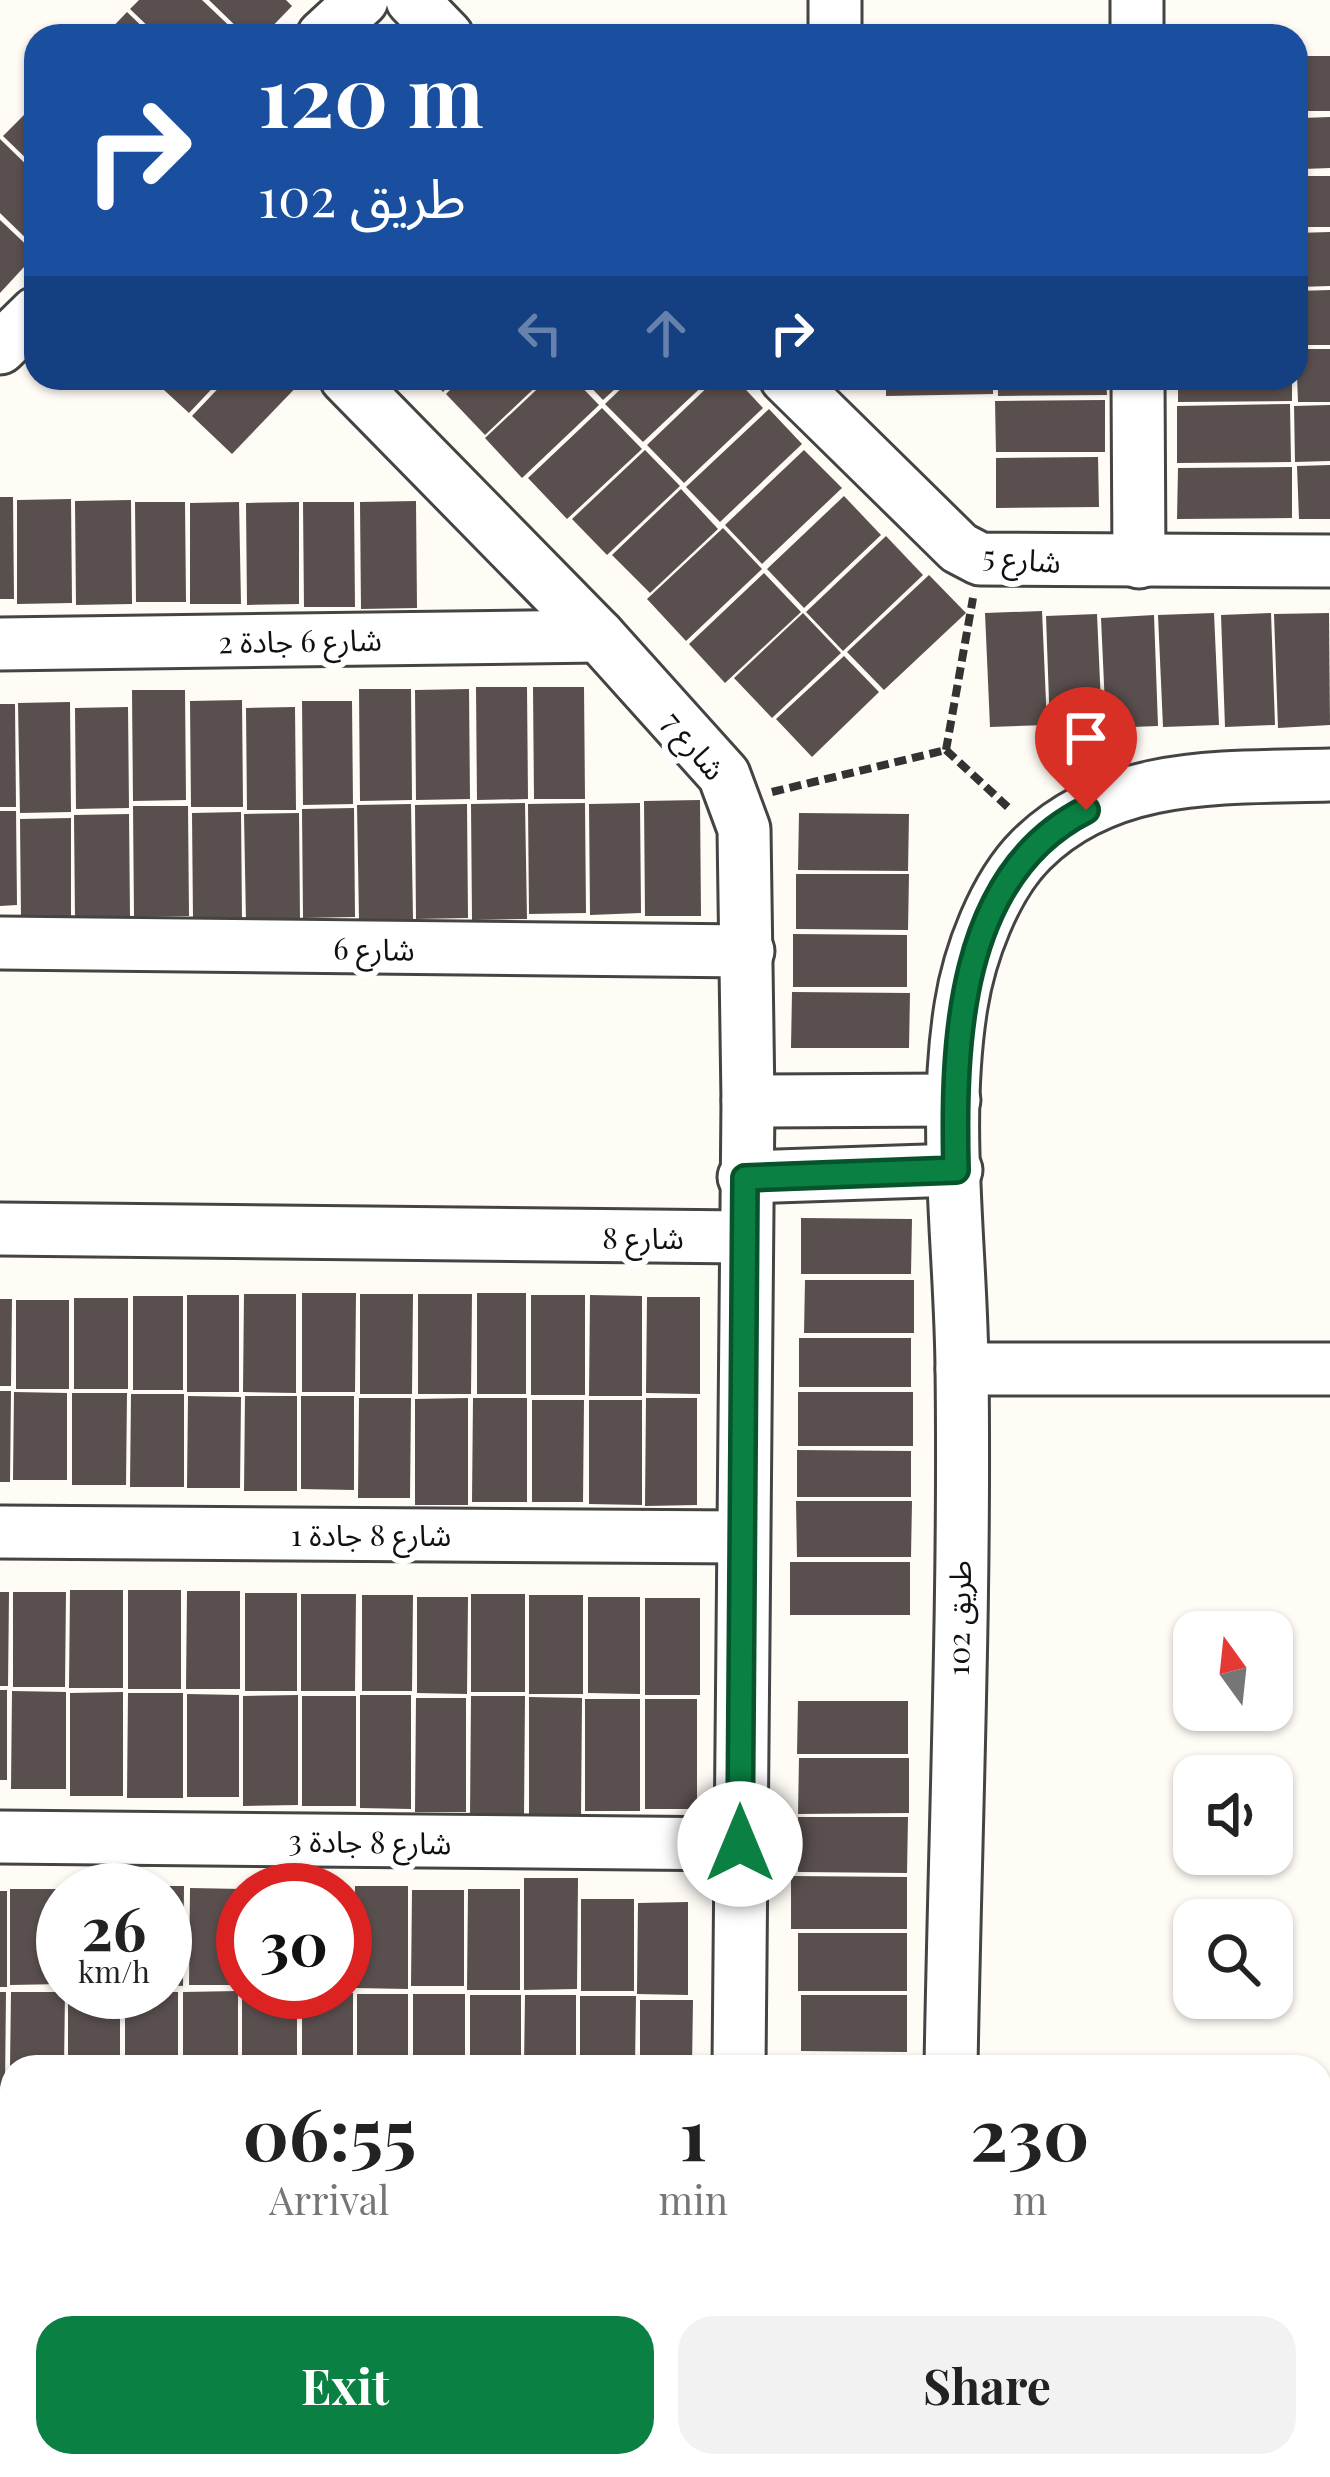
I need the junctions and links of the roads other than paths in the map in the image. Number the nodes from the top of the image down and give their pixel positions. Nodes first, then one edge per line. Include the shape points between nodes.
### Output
1 (362, 0) edge
2 (412, 0) edge
3 (336, 24) edge
4 (435, 24) edge
5 (24, 325) edge
6 (0, 348) edge
7 (358, 390) edge
8 (1138, 390) edge
9 (836, 403) edge
10 (1139, 562) junction
11 (1330, 562) edge
12 (599, 636) junction
13 (0, 644) edge
14 (1330, 775) edge
15 (0, 943) edge
16 (748, 951) junction
17 (954, 1100) junction
18 (748, 1101) junction
19 (956, 1170) junction
20 (745, 1178) junction
21 (0, 1229) edge
22 (744, 1237) junction
23 (962, 1369) junction
24 (1330, 1369) edge
25 (0, 1532) edge
26 (742, 1537) junction
27 (0, 1838) edge
28 (740, 1844) junction
29 (739, 2055) edge
30 (951, 2055) edge

1 - 3 street
2 - 4 street
5 - 6 street
7 - 12 street, شارع 7
8 - 10 street
9 - 10 street, شارع 5 via 959,548 980,559
10 - 11 street, شارع 5
12 - 13 street, شارع 6 جادة 2
12 - 16 street, شارع 7 via 724,775 736,800
14 - 17 street, طريق 102 via 1181,779 1108,799 1043,839 976,947 961,1005
15 - 16 street, شارع 6
16 - 18 street, شارع 7
17 - 18 street
17 - 19 street, طريق 102
18 - 20 street, شارع 7
19 - 20 street
19 - 23 street, طريق 102
20 - 22 street, شارع 7
21 - 22 street, شارع 8
22 - 26 street
23 - 24 street
23 - 30 street, طريق 102
25 - 26 street, شارع 8 جادة 1
26 - 28 street
27 - 28 street, شارع 8 جادة 3
28 - 29 street

